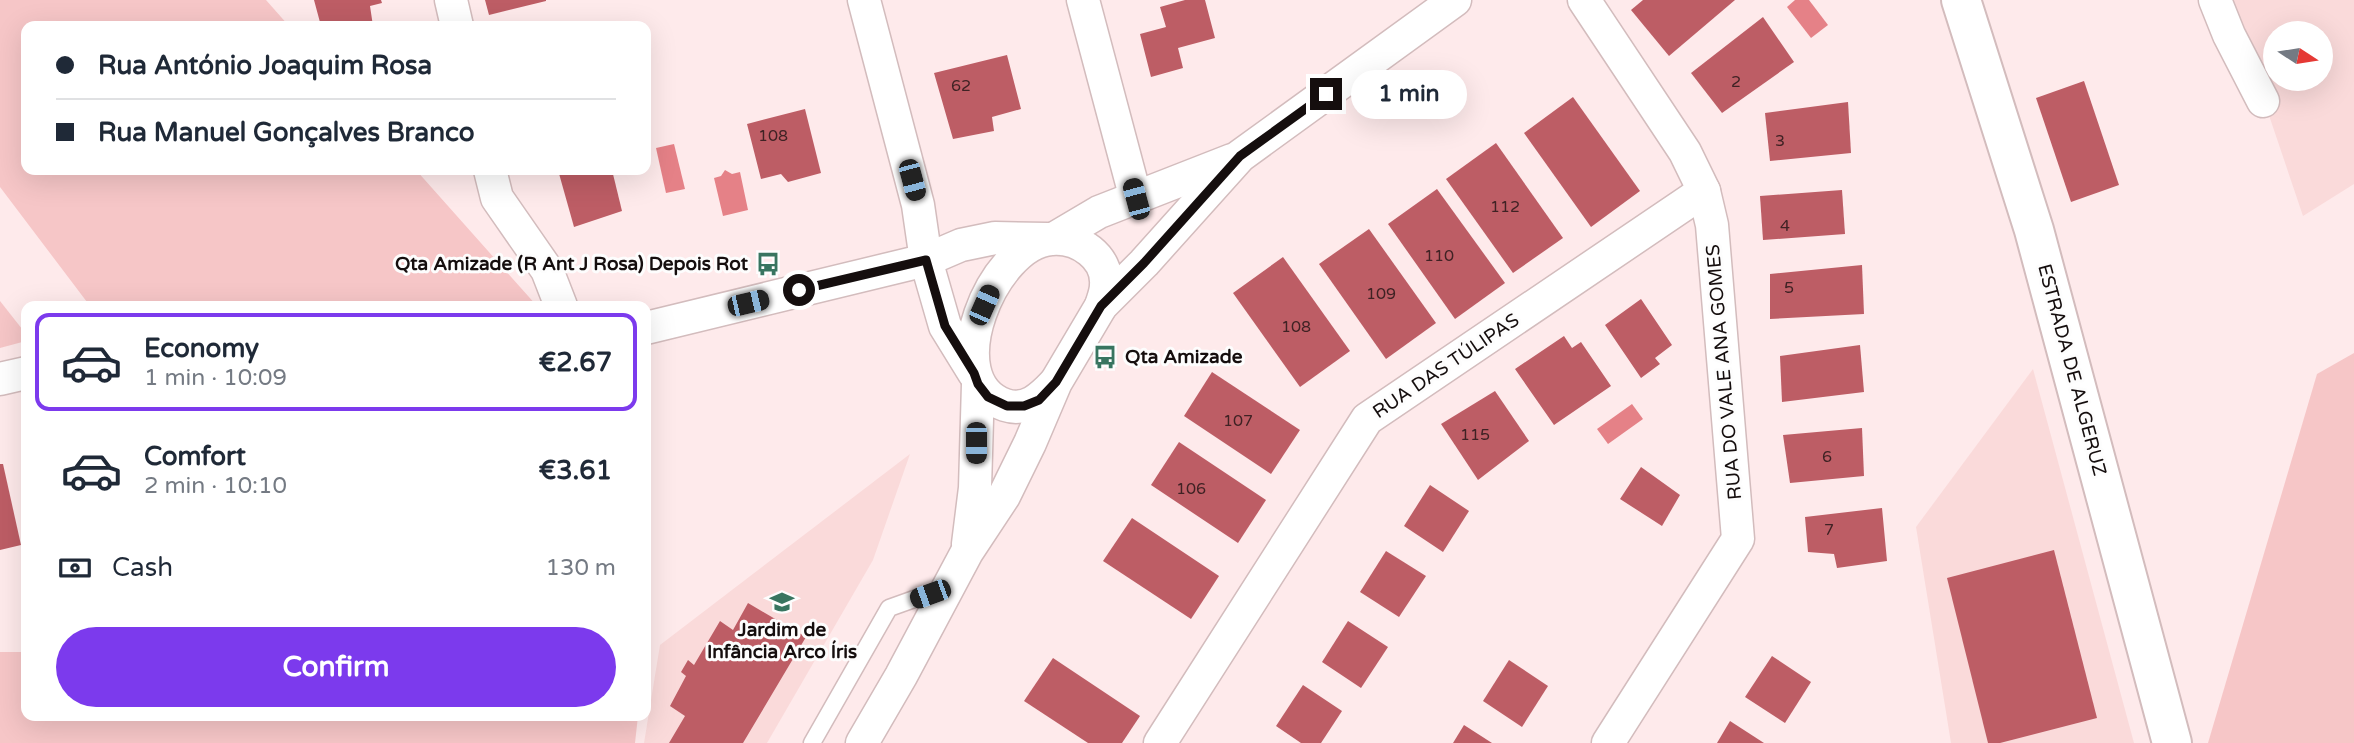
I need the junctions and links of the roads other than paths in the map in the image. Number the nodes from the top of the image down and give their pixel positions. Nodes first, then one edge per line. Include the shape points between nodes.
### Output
1 (451, 0) edge
2 (864, 0) edge
3 (1083, 0) edge
4 (1455, 0) edge
5 (1584, 0) edge
6 (1961, 0) edge
7 (2215, 0) edge
8 (456, 21) edge
9 (2263, 102) dead end
10 (1240, 156) junction
11 (491, 175) edge
12 (1704, 191) junction
13 (1136, 199) junction
14 (1051, 239) junction
15 (926, 260) junction
16 (559, 301) edge
17 (1101, 306) junction
18 (651, 327) edge
19 (21, 374) edge
20 (0, 379) edge
21 (976, 379) junction
22 (1056, 382) junction
23 (967, 552) junction
24 (950, 586) junction
25 (812, 743) edge
26 (862, 743) edge
27 (1160, 743) edge
28 (1608, 743) edge
29 (2172, 743) edge

1 - 8 street
2 - 15 street via 918,205
3 - 13 street
4 - 10 street
5 - 12 street, RUA DO VALE ANA GOMES via 1685,152
6 - 29 main road, ESTRADA DE ALGERUZ via 2034,230
7 - 9 street
10 - 13 street
10 - 17 street
11 - 16 street via 497,198 547,270
12 - 27 street, RUA DAS TÚLIPAS via 1367,419
12 - 28 street, RUA DO VALE ANA GOMES via 1712,225 1738,539
13 - 14 street via 1099,212
14 - 15 street via 995,238 961,245
14 - 17 street via 1089,249 1103,265 1107,285
14 - 21 street via 1025,249 991,290 978,320
15 - 18 street
15 - 21 street via 945,326
17 - 22 street
19 - 20 street
21 - 22 street via 988,397 1007,406 1039,400
21 - 23 street via 975,488
22 - 23 street via 1004,495
23 - 24 street
24 - 25 lane via 889,608
24 - 26 street

